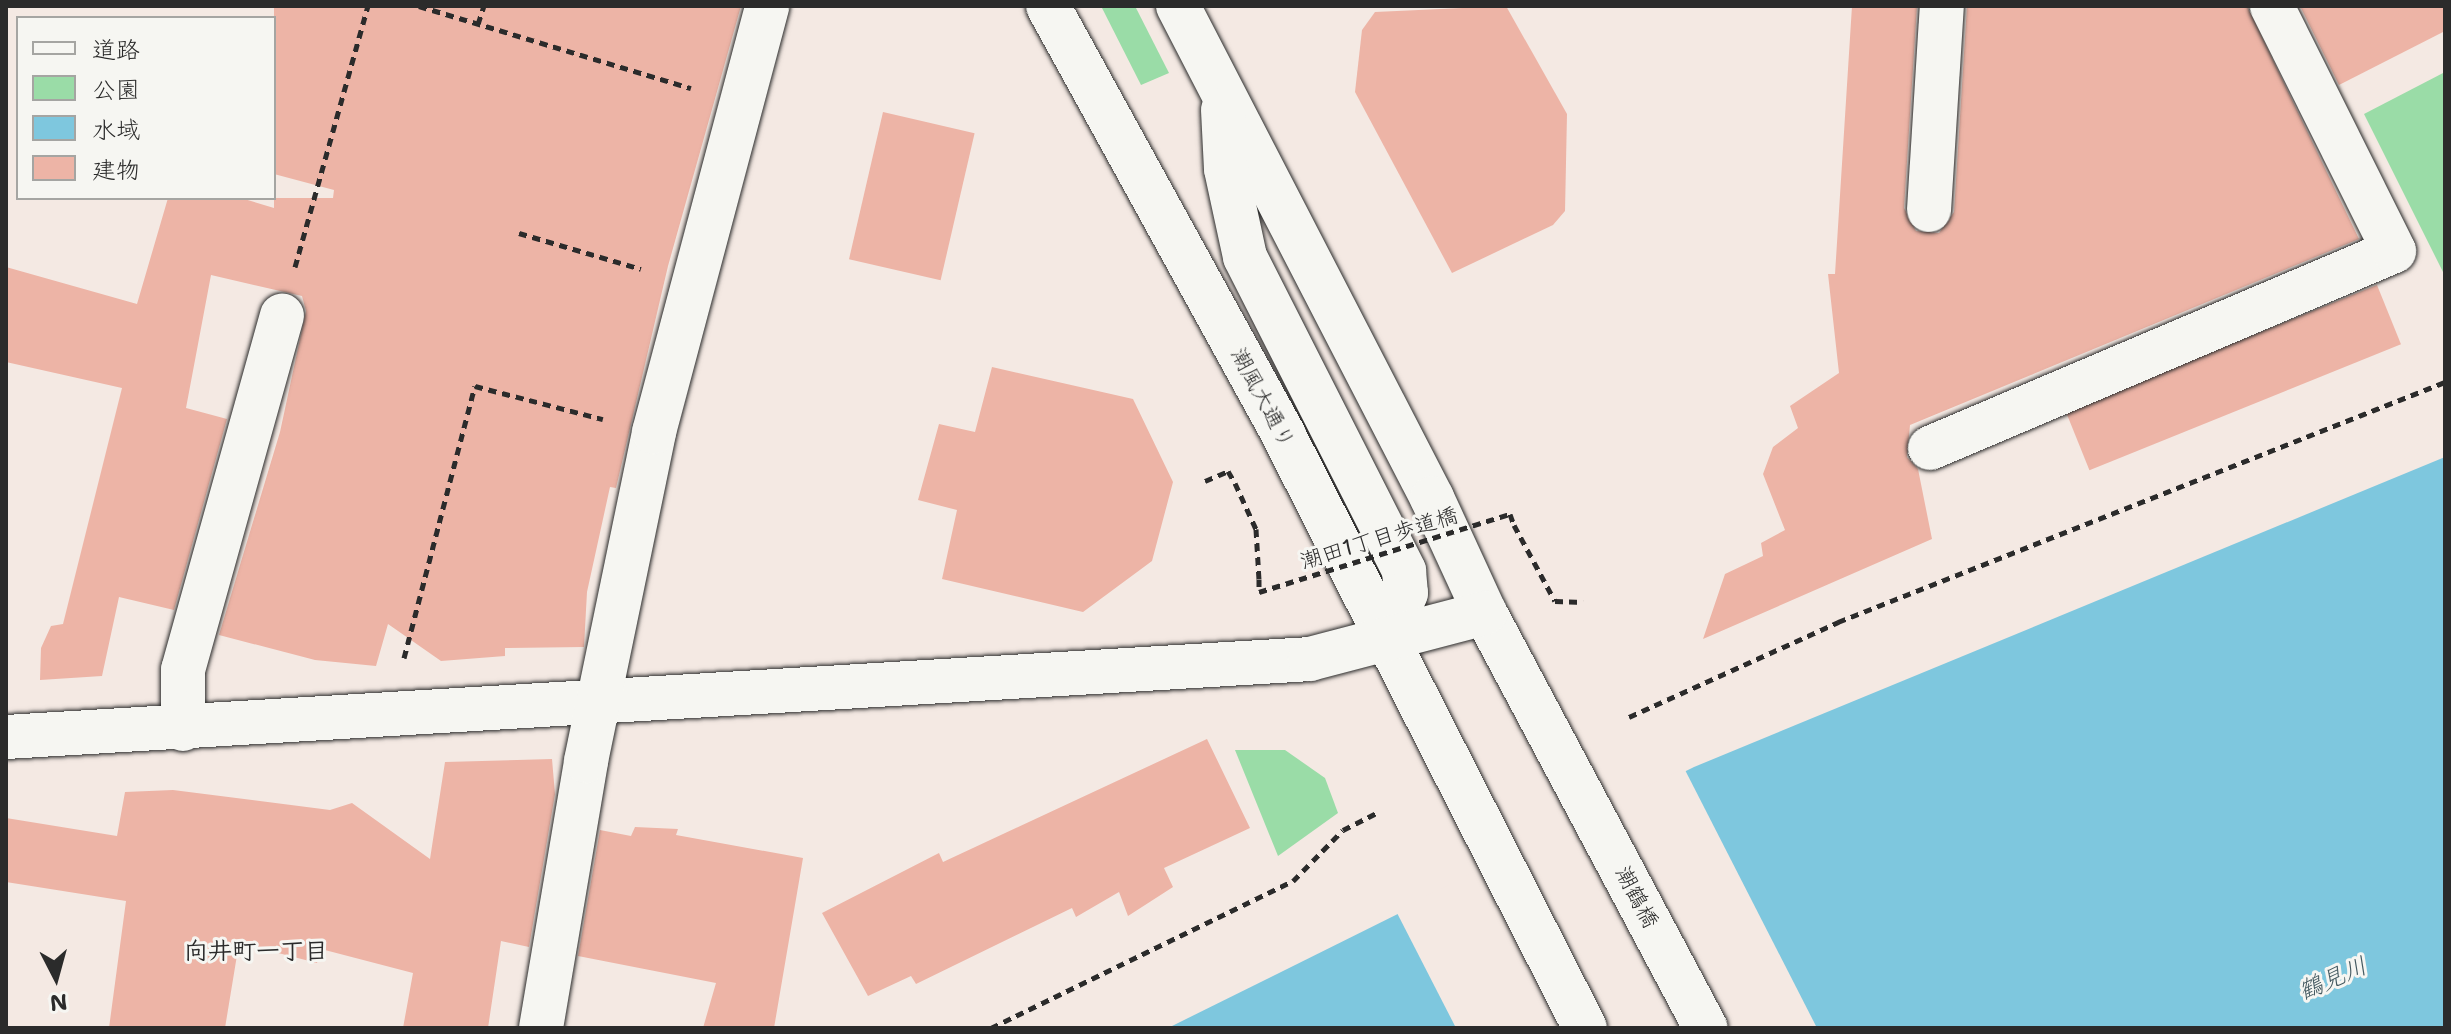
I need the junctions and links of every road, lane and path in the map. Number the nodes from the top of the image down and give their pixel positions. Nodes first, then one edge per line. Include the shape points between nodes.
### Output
1 (368, 6) edge
2 (419, 6) edge
3 (484, 6) edge
4 (767, 6) edge
5 (1048, 6) edge
6 (1942, 6) edge
7 (2272, 6) edge
8 (1188, 8) edge
9 (478, 24) junction
10 (1222, 95) junction
11 (742, 104) junction
12 (1929, 210) dead end
13 (519, 233) dead end
14 (692, 284) junction
15 (282, 316) joint
16 (2445, 382) edge
17 (654, 432) junction
18 (1930, 448) dead end
19 (1205, 481) dead end
20 (1583, 602) dead end
21 (1485, 613) junction
22 (1386, 640) junction
23 (402, 668) dead end
24 (599, 704) junction
25 (1629, 717) dead end
26 (183, 729) junction
27 (6, 737) edge
28 (1376, 813) dead end
29 (541, 1028) edge
30 (991, 1028) edge
31 (1585, 1028) edge
32 (1706, 1028) edge

1 - 15 path
2 - 9 path
3 - 9 path
4 - 11 street
5 - 22 street, 潮風大通り via 1284,436
6 - 12 street
7 - 18 street via 2394,251
8 - 10 street
9 - 11 path
10 - 21 street via 1432,498
10 - 22 street via 1226,169 1245,257 1404,571 1406,593
11 - 14 street
13 - 14 path
14 - 17 street
15 - 26 street via 183,670
16 - 25 path via 1838,622
17 - 23 path via 475,386
17 - 24 street
19 - 20 path, 潮田1丁目歩道橋, bridge via 1228,471 1235,483 1256,529 1259,592 1510,514 1555,601
21 - 22 street
21 - 32 street, 潮鶴橋
22 - 24 street via 1310,659
22 - 31 street, 潮風大通り
24 - 26 street
24 - 29 street
26 - 27 street
28 - 30 path via 1343,830 1293,881

